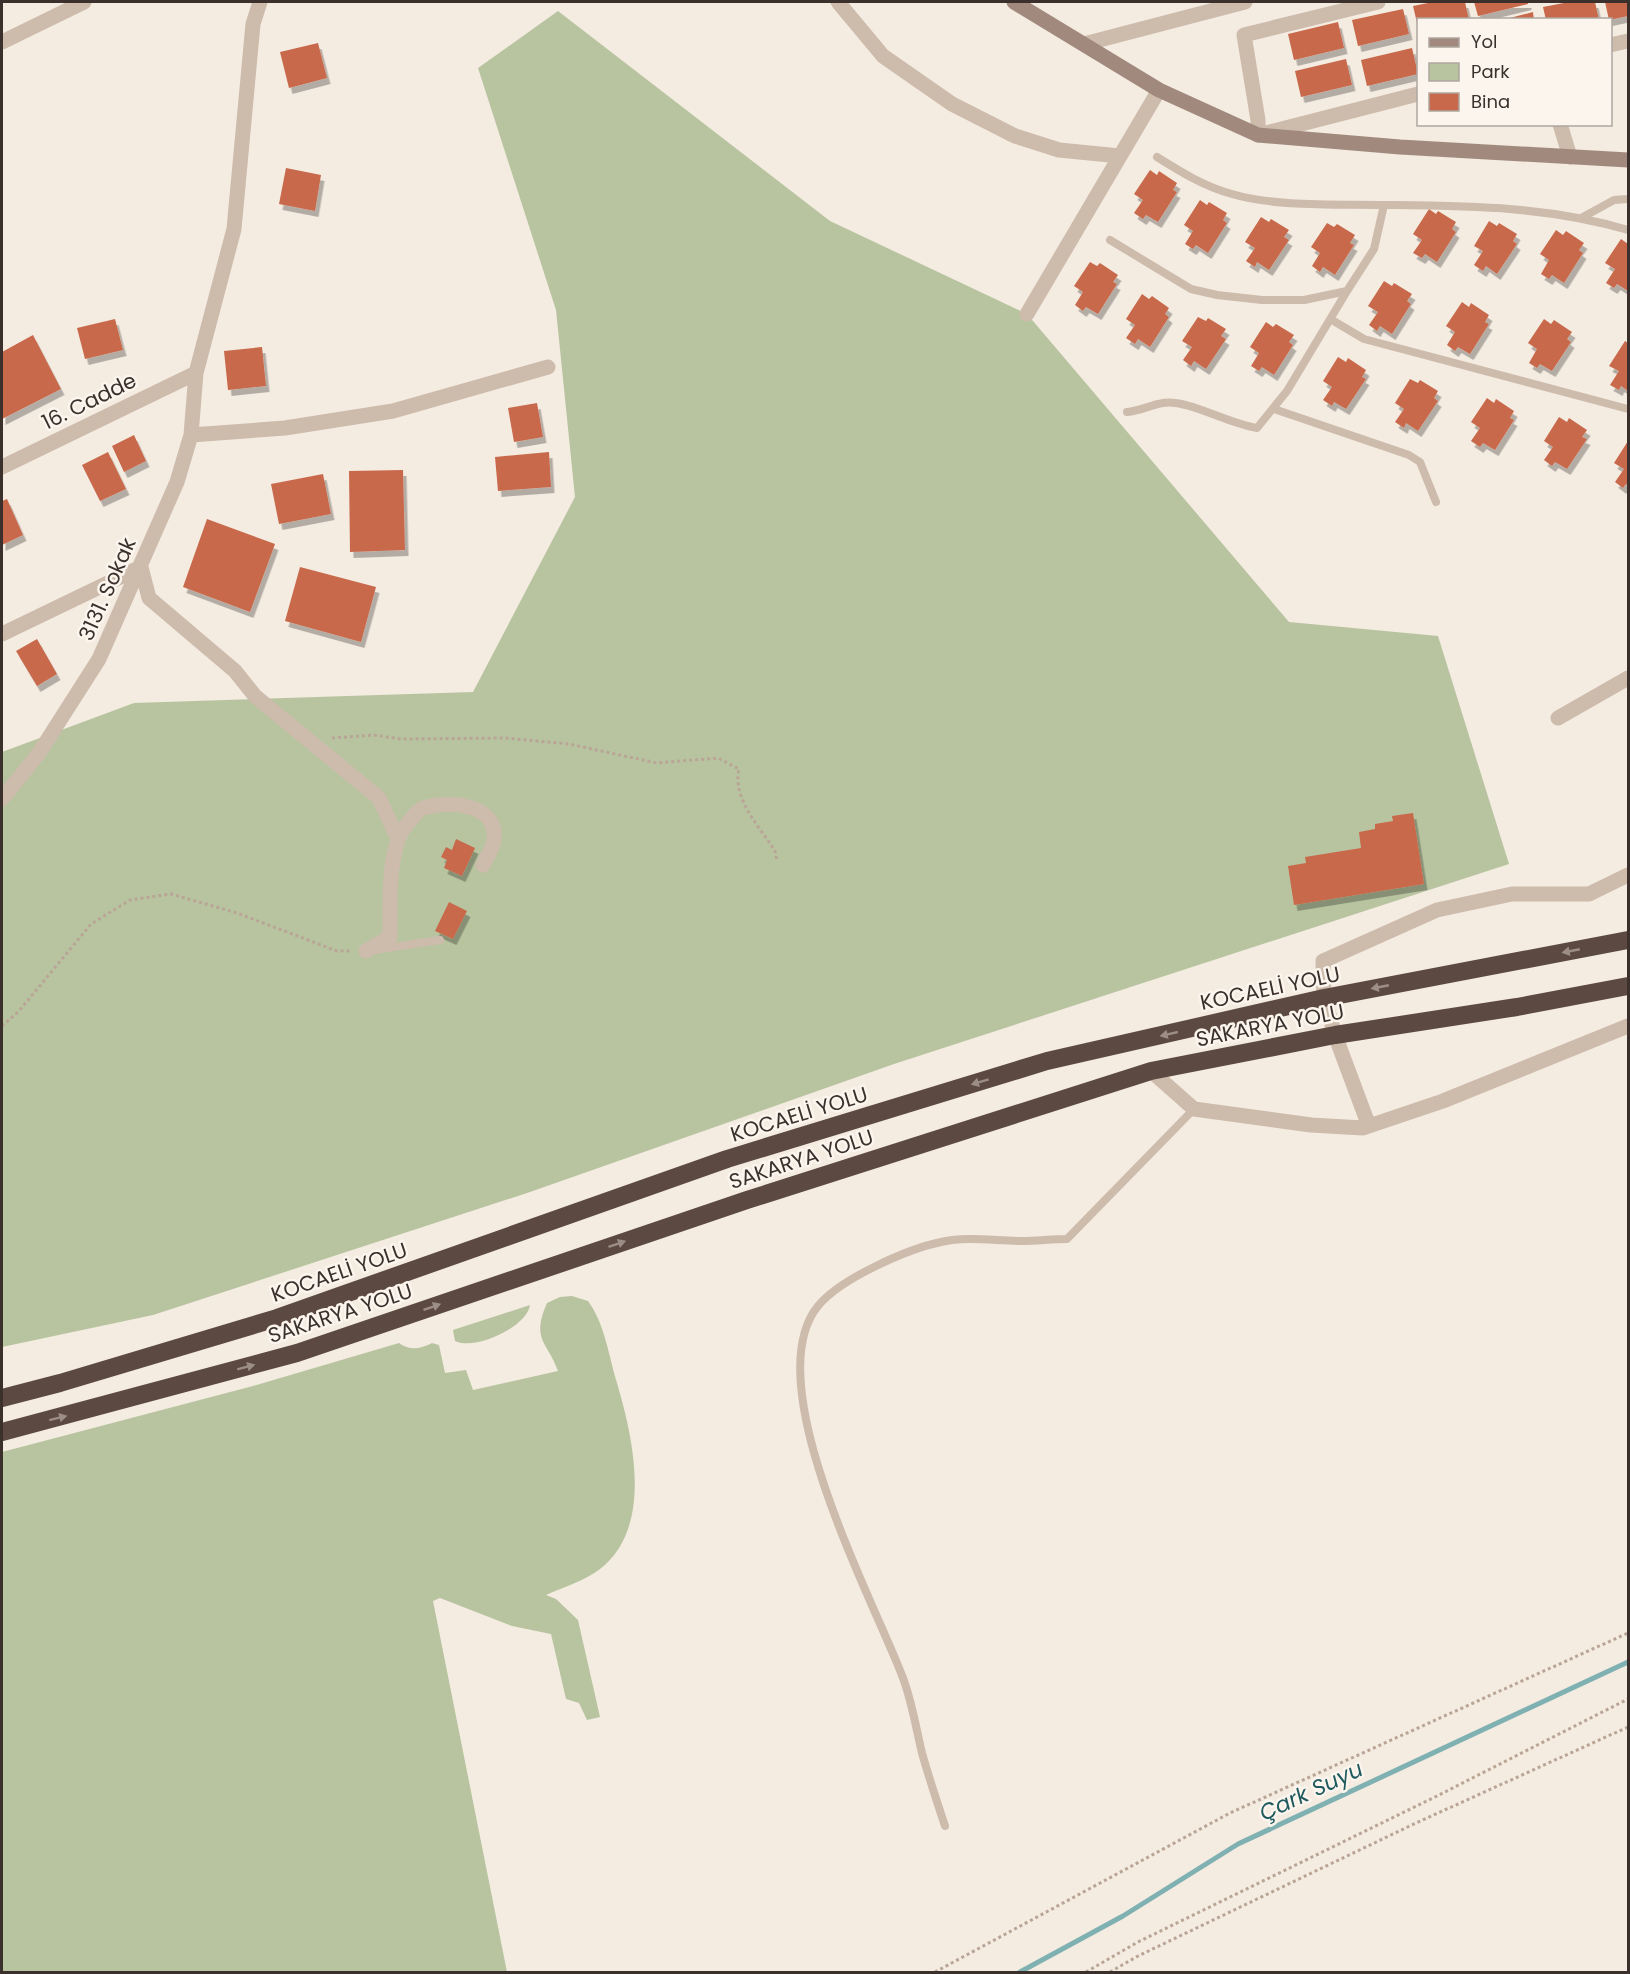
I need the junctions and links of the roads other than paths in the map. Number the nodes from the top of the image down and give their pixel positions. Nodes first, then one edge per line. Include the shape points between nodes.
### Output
1 (84, 2) edge
2 (260, 2) edge
3 (838, 2) edge
4 (1014, 2) edge
5 (1245, 2) edge
6 (1378, 2) edge
7 (1629, 40) edge
8 (2, 42) edge
9 (1084, 44) junction
10 (1612, 45) edge
11 (1160, 90) junction
12 (1417, 95) edge
13 (1561, 126) edge
14 (1258, 135) junction
15 (1120, 156) junction
16 (1157, 157) dead end
17 (1570, 157) junction
18 (1629, 160) edge
19 (1629, 199) edge
20 (1384, 205) junction
21 (1583, 217) junction
22 (1629, 230) edge
23 (1110, 240) dead end
24 (1347, 291) junction
25 (1027, 314) dead end
26 (1332, 320) junction
27 (548, 367) dead end
28 (196, 373) junction
29 (1274, 409) junction
30 (1629, 409) edge
31 (1127, 412) dead end
32 (191, 435) junction
33 (2, 467) edge
34 (1436, 502) dead end
35 (141, 567) junction
36 (2, 634) edge
37 (1629, 678) edge
38 (1558, 718) dead end
39 (2, 796) edge
40 (398, 839) junction
41 (483, 865) dead end
42 (1629, 875) edge
43 (440, 940) dead end
44 (1629, 940) edge
45 (366, 951) joint
46 (1629, 986) edge
47 (1324, 998) junction
48 (1629, 1026) edge
49 (1335, 1035) junction
50 (1151, 1071) junction
51 (1194, 1109) junction
52 (1369, 1126) junction
53 (2, 1398) edge
54 (2, 1432) edge
55 (945, 1826) dead end

1 - 8 street
2 - 28 street, 3131. Sokak via 253,24 234,229
3 - 15 street via 883,56 952,104 1015,136 1048,147
4 - 9 street
5 - 9 street
6 - 14 street via 1244,35
7 - 10 street
9 - 11 street
11 - 14 street
11 - 15 street
12 - 14 street
13 - 17 street
14 - 17 street
15 - 25 street
16 - 20 lane via 1191,178 1253,199
17 - 18 street
19 - 21 lane via 1614,200
20 - 21 lane via 1512,208
20 - 24 lane via 1374,249
21 - 22 lane
23 - 24 lane via 1191,289 1218,296 1304,300
24 - 26 lane
26 - 29 lane
26 - 30 lane via 1364,339
27 - 32 street via 393,411 285,428
28 - 32 street, 3131. Sokak
28 - 33 street, 16. Cadde
29 - 31 lane via 1257,428 1219,419 1190,406 1163,402
29 - 34 lane via 1409,455 1420,462
32 - 35 street, 3131. Sokak via 177,482
35 - 36 street
35 - 39 street, 3131. Sokak via 99,659 39,753
35 - 40 street via 149,598 235,671 255,696 379,798
37 - 38 street
40 - 41 street via 421,809 450,802 475,808 490,820 494,839
40 - 45 street via 390,889 390,937
42 - 47 street via 1589,894 1512,894 1437,910 1323,961
43 - 45 lane
44 -> 47 highway, KOCAELİ YOLU
46 - 49 highway, SAKARYA YOLU
47 - 49 street
47 -> 53 highway, KOCAELİ YOLU via 1047,1061 727,1159 277,1318
48 - 52 street via 1443,1101
49 - 50 highway, SAKARYA YOLU
49 - 52 street
50 - 51 street
54 -> 50 highway, SAKARYA YOLU via 297,1353 747,1200
51 - 52 street via 1311,1125
51 - 55 lane via 1068,1239 941,1242 882,1263 845,1283 817,1306 806,1328 800,1359 804,1415 815,1461 904,1681

